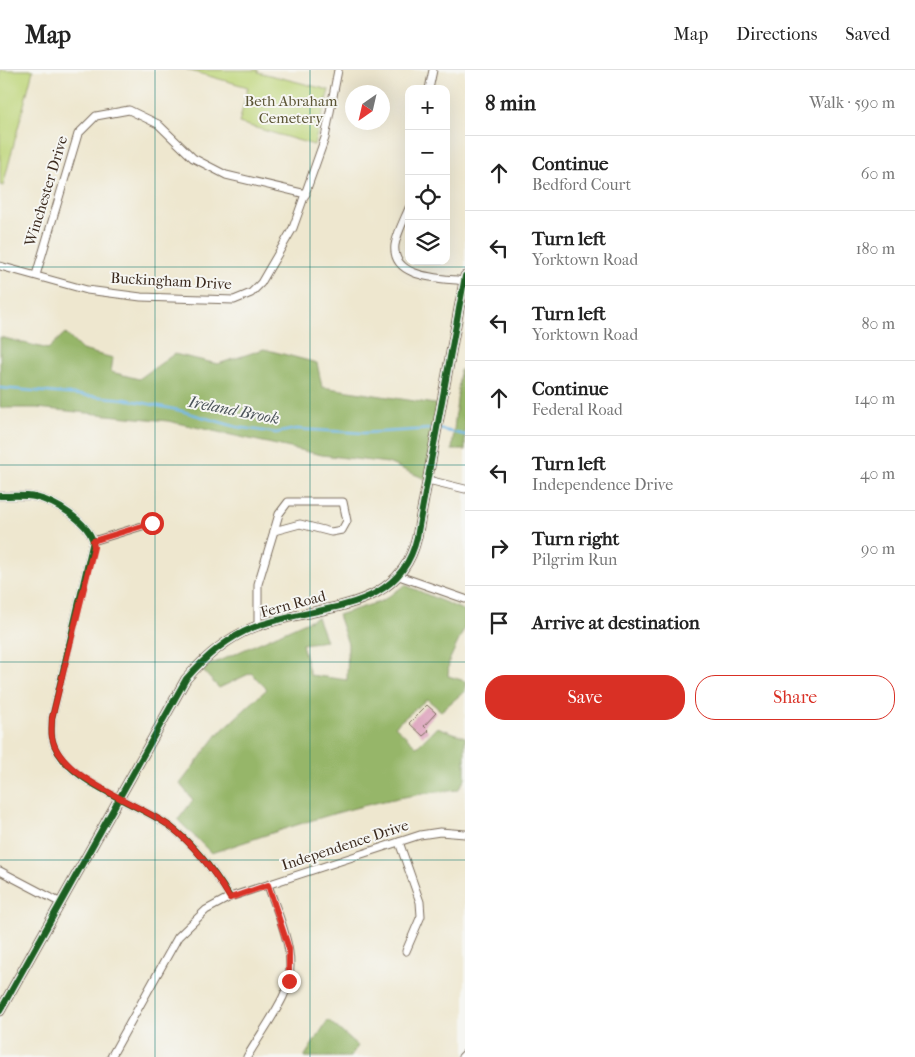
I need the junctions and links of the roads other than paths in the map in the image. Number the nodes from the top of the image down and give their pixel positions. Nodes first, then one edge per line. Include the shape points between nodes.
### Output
1 (338, 70) edge
2 (433, 70) edge
3 (430, 85) edge
4 (306, 194) junction
5 (405, 219) edge
6 (0, 266) edge
7 (36, 275) junction
8 (465, 279) edge
9 (428, 480) junction
10 (465, 489) edge
11 (0, 496) edge
12 (152, 523) dead end
13 (274, 531) junction
14 (93, 541) junction
15 (399, 576) junction
16 (465, 599) edge
17 (258, 626) junction
18 (120, 797) junction
19 (465, 834) edge
20 (399, 842) junction
21 (0, 871) edge
22 (268, 885) junction
23 (230, 898) junction
24 (61, 903) junction
25 (406, 951) dead end
26 (0, 1011) edge
27 (465, 1054) edge
28 (111, 1057) edge
29 (247, 1057) edge
30 (462, 1057) edge

1 - 4 street, Buckingham Drive via 325,138
2 - 3 street
4 - 7 street, Buckingham Drive via 293,228 261,283 251,293 234,300 141,297 87,290
4 - 7 street, Winchester Drive via 226,175 193,158 158,124 129,110 96,116 78,134
5 - 8 street via 395,248 401,265 414,273
6 - 7 street, Buckingham Drive
8 - 9 street, Fern Road
9 - 10 street
9 - 15 street, Fern Road via 414,548
11 - 14 street via 35,497 61,508 77,520
12 - 14 street
13 - 13 street via 279,514 288,502 343,502 347,511 347,521 342,530 331,532 300,524
13 - 17 street via 258,584
14 - 18 street via 52,718 52,737 74,770
15 - 16 street
15 - 17 street, Fern Road via 366,598
17 - 18 street, Fern Road via 223,644 186,679
18 - 23 street via 153,814 189,843
18 - 24 street, Fern Road
19 - 20 street, Independence Drive via 430,833
20 - 22 street, Independence Drive
20 - 25 street via 420,902 421,916
21 - 24 street
22 - 23 street, Independence Drive
22 - 29 street via 289,949 290,973 280,1003
23 - 28 street, Independence Drive via 196,918 178,937
24 - 26 street, Fern Road
27 - 30 street

